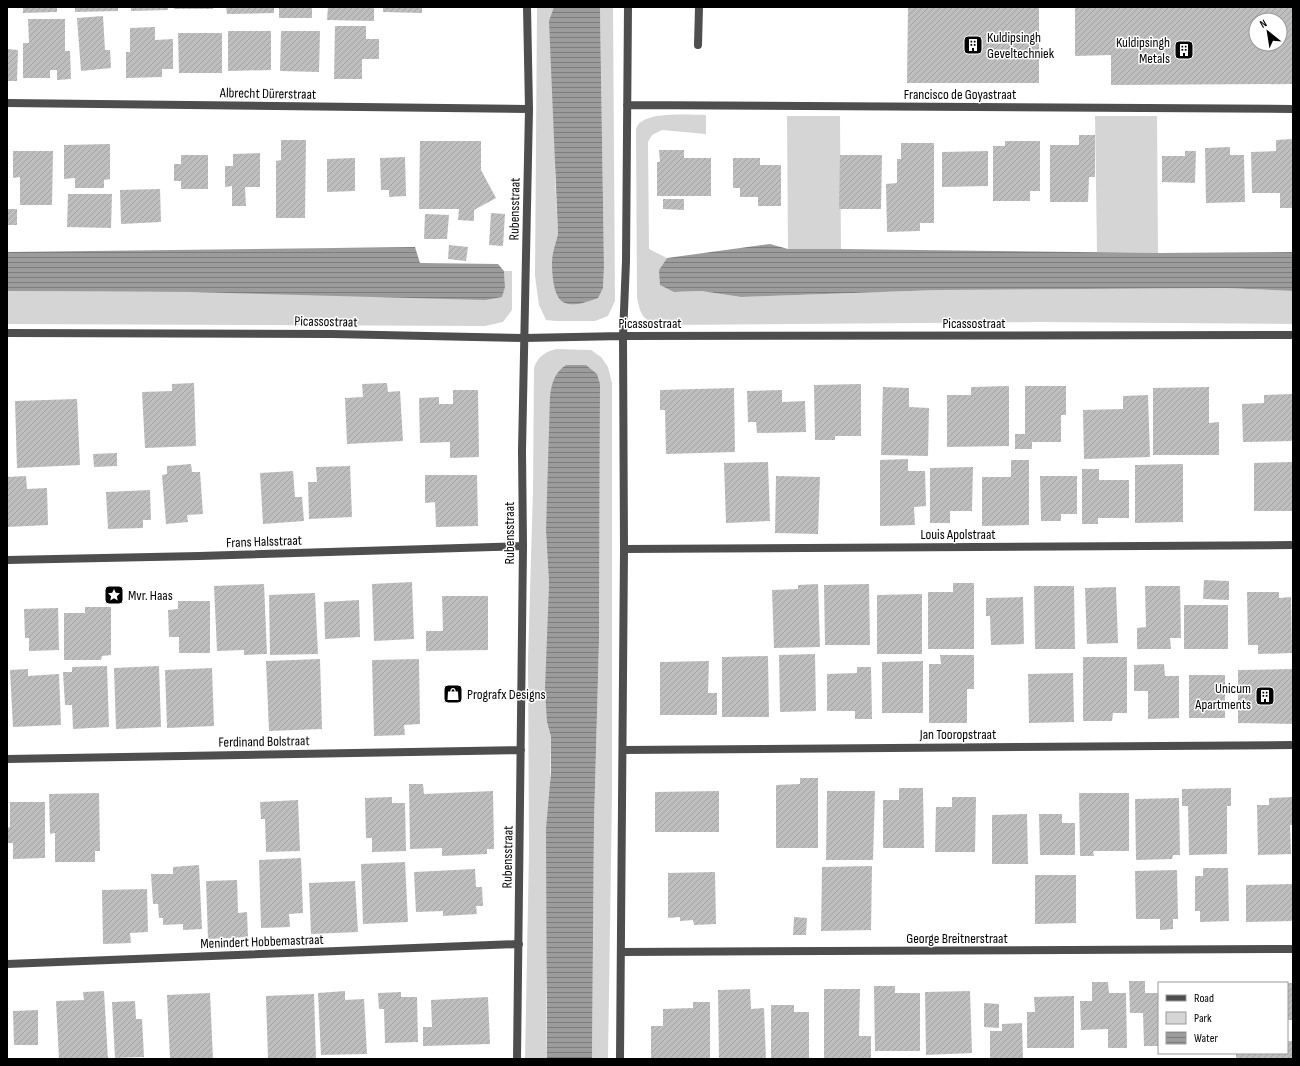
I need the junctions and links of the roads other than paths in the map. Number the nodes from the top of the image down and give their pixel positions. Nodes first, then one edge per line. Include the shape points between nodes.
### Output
1 (527, 7) edge
2 (628, 7) edge
3 (699, 7) edge
4 (698, 45) dead end
5 (7, 103) edge
6 (627, 106) junction
7 (529, 109) junction
8 (1293, 109) edge
9 (7, 333) edge
10 (623, 336) junction
11 (1293, 336) edge
12 (524, 338) junction
13 (1293, 544) edge
14 (523, 546) junction
15 (624, 549) junction
16 (7, 560) edge
17 (1293, 745) edge
18 (521, 750) junction
19 (623, 750) junction
20 (7, 759) edge
21 (519, 944) junction
22 (1293, 949) edge
23 (622, 952) junction
24 (7, 964) edge
25 (517, 1059) edge
26 (620, 1059) edge

1 - 7 street, Rubensstraat
2 - 6 street
3 - 4 street
5 - 7 street, Albrecht Dürerstraat
6 - 8 street, Francisco de Goyastraat
6 - 10 street
7 - 12 street, Rubensstraat
9 - 12 street, Picassostraat via 332,334
10 - 11 street, Picassostraat
10 - 12 street, Picassostraat
10 - 15 street
12 - 14 street, Rubensstraat
13 - 15 street, Louis Apolstraat
14 - 16 street, Frans Halsstraat
14 - 18 street, Rubensstraat
15 - 19 street
17 - 19 street, Jan Tooropstraat
18 - 20 street, Ferdinand Bolstraat
18 - 21 street, Rubensstraat
19 - 23 street
21 - 24 street, Menindert Hobbemastraat
21 - 25 street, Rubensstraat
22 - 23 street, George Breitnerstraat
23 - 26 street

